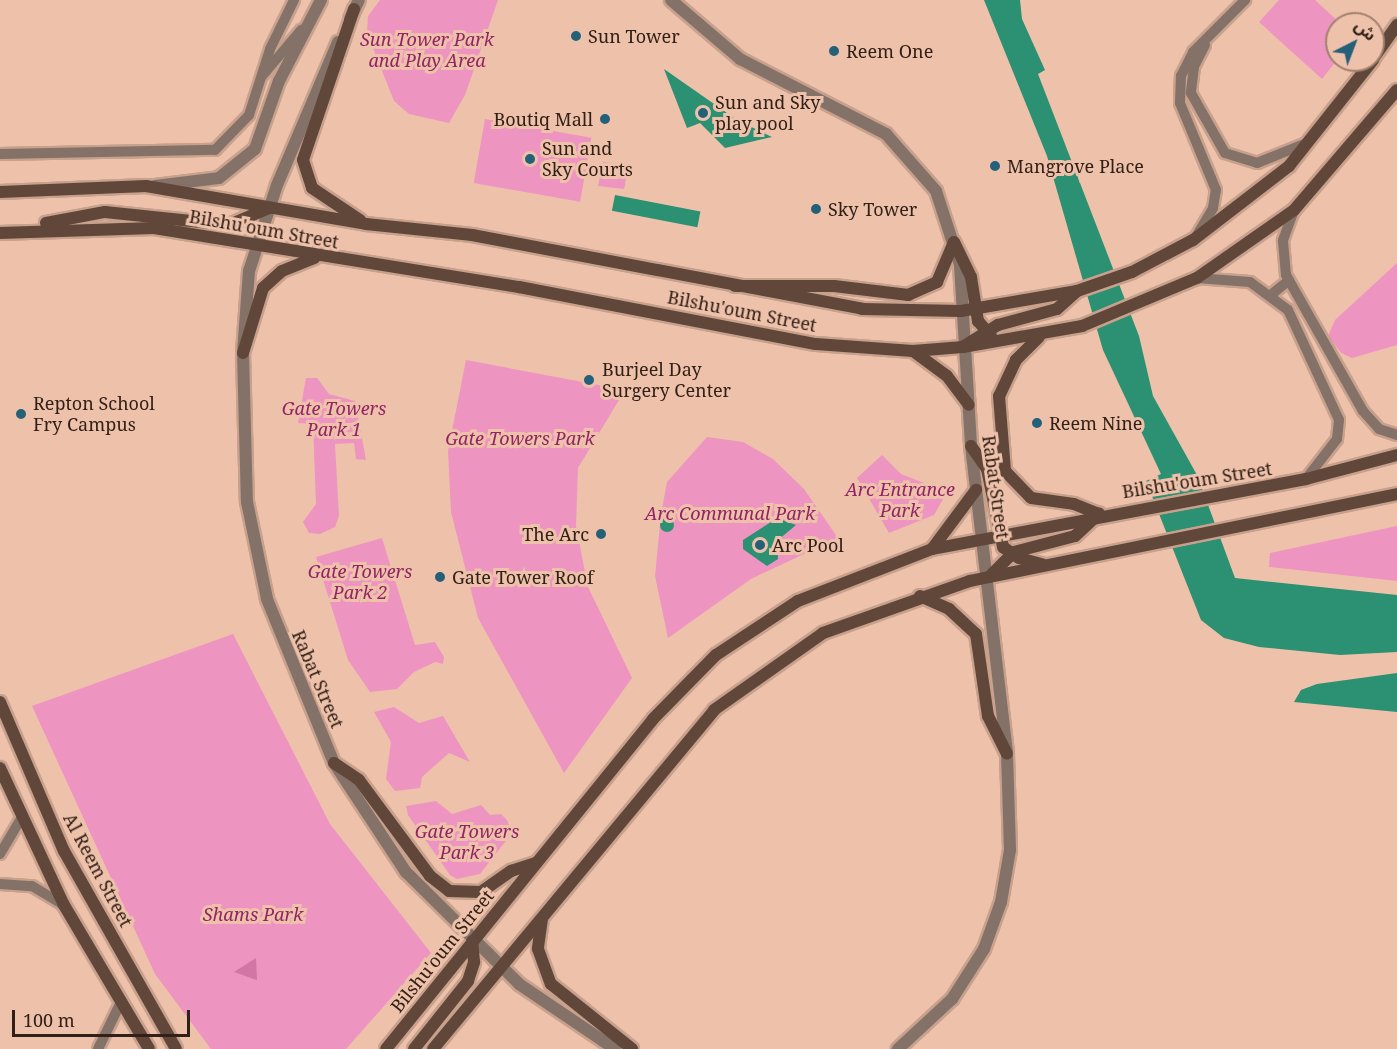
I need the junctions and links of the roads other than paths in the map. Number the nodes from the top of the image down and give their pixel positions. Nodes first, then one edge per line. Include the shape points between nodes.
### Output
1 (294, 0) edge
2 (321, 0) edge
3 (672, 0) edge
4 (1245, 0) edge
5 (356, 5) edge
6 (311, 18) junction
7 (1397, 25) edge
8 (1207, 40) junction
9 (1385, 42) edge
10 (1364, 72) edge
11 (259, 80) junction
12 (1397, 90) edge
13 (1310, 141) junction
14 (0, 154) edge
15 (146, 186) junction
16 (0, 192) edge
17 (269, 208) junction
18 (1294, 210) junction
19 (366, 224) junction
20 (35, 228) junction
21 (0, 232) edge
22 (1193, 240) junction
23 (954, 242) junction
24 (255, 245) junction
25 (316, 257) junction
26 (1197, 278) junction
27 (1289, 280) junction
28 (732, 288) junction
29 (1077, 291) junction
30 (1272, 294) junction
31 (975, 309) junction
32 (961, 311) junction
33 (986, 331) junction
34 (1039, 337) junction
35 (1013, 342) junction
36 (963, 347) junction
37 (913, 351) junction
38 (243, 353) junction
39 (969, 405) junction
40 (1397, 435) edge
41 (971, 446) junction
42 (1397, 455) edge
43 (1306, 479) junction
44 (976, 490) junction
45 (1397, 494) edge
46 (1099, 514) junction
47 (998, 536) junction
48 (985, 537) junction
49 (932, 549) junction
50 (1012, 554) junction
51 (1049, 566) junction
52 (989, 578) junction
53 (920, 596) junction
54 (0, 702) edge
55 (1007, 754) junction
56 (334, 763) junction
57 (0, 768) edge
58 (22, 817) junction
59 (0, 854) edge
60 (536, 863) junction
61 (0, 884) edge
62 (64, 905) junction
63 (546, 911) junction
64 (472, 941) junction
65 (501, 967) junction
66 (121, 1002) junction
67 (98, 1049) edge
68 (149, 1049) edge
69 (176, 1049) edge
70 (386, 1049) edge
71 (414, 1049) edge
72 (433, 1049) edge
73 (615, 1049) edge
74 (632, 1049) edge
75 (898, 1049) edge

1 - 11 street
2 - 6 street
3 - 23 street, Rabat Street via 740,59 886,134 936,191
4 - 8 street
5 - 17 street, Rabat Street
5 - 19 main road via 303,160 312,188
6 - 11 street
6 - 15 street via 279,81 255,149 242,163 219,178
7 - 9 main road, Bilshu'oum Street
8 - 13 street via 1194,67 1191,93 1225,153 1257,163
8 - 22 street via 1186,63 1179,90 1216,190 1213,208
10 - 13 main road, Bilshu'oum Street
11 - 14 street via 244,123 208,153
12 - 18 main road, Bilshu'oum Street
13 - 22 main road, Bilshu'oum Street via 1255,197
15 - 16 main road, Bilshu'oum Street
15 - 17 main road, Bilshu'oum Street
17 - 19 main road, Bilshu'oum Street
17 - 20 main road via 229,225 105,213 69,216
17 - 24 street, Rabat Street
18 - 26 main road, Bilshu'oum Street
18 - 27 street via 1283,241
19 - 28 main road, Bilshu'oum Street via 472,235
20 - 21 main road, Bilshu'oum Street
20 - 24 main road, Bilshu'oum Street via 154,228
22 - 29 main road, Bilshu'oum Street via 1155,261
23 - 28 main road via 937,282 908,295 759,282
23 - 31 main road via 969,271
23 - 32 street, Rabat Street
24 - 25 main road, Bilshu'oum Street
24 - 38 street, Rabat Street
25 - 37 main road, Bilshu'oum Street via 519,287 816,344
25 - 38 main road via 282,271 263,288
26 - 30 street via 1250,282
26 - 34 main road, Bilshu'oum Street via 1118,314
27 - 30 street
27 - 40 street via 1363,411 1379,429
28 - 32 main road, Bilshu'oum Street via 862,309
29 - 31 main road, Bilshu'oum Street
29 - 33 main road via 1058,309
30 - 43 street via 1298,329 1339,420 1337,439
31 - 32 main road, Bilshu'oum Street
31 - 33 main road
32 - 36 street, Rabat Street
33 - 35 main road
33 - 36 main road
34 - 35 main road, Bilshu'oum Street
34 - 46 main road via 1016,360 999,396 1005,471 1031,498 1074,504
35 - 36 main road, Bilshu'oum Street
36 - 37 main road, Bilshu'oum Street
36 - 39 street, Rabat Street
37 - 39 main road via 947,376
38 - 56 street, Rabat Street via 247,502 262,576 286,653
39 - 41 street, Rabat Street
41 - 44 street, Rabat Street
41 - 47 main road via 987,469
42 - 43 main road, Bilshu'oum Street
43 - 46 main road, Bilshu'oum Street
44 - 48 street, Rabat Street
44 - 49 main road
45 - 51 main road
46 - 47 main road, Bilshu'oum Street
46 - 50 main road via 1075,536
47 - 48 main road, Bilshu'oum Street
47 - 50 main road
48 - 49 main road, Bilshu'oum Street
48 - 52 street, Rabat Street
49 - 60 main road, Bilshu'oum Street via 798,601 716,656 622,753
50 - 51 main road
50 - 52 main road
51 - 52 main road
52 - 53 main road
52 - 55 street, Rabat Street
53 - 55 main road via 949,609 976,634 988,716
53 - 63 main road via 823,633 714,710
54 - 69 main road, Al Reem Street via 64,851
55 - 75 street, Rabat Street via 1010,850 995,924 952,999
56 - 60 main road via 359,780 430,876 450,891 481,892 511,871
56 - 64 street, Rabat Street via 406,872
57 - 58 main road
58 - 59 street
58 - 62 main road
60 - 64 main road, Bilshu'oum Street
61 - 62 street via 32,886
62 - 66 main road
63 - 65 main road
63 - 74 main road via 538,949 546,976 563,997
64 - 65 street, Rabat Street
64 - 70 main road, Bilshu'oum Street
64 - 71 main road via 475,952 468,981
65 - 72 main road
65 - 73 street, Rabat Street via 566,1020
66 - 67 street
66 - 68 main road

